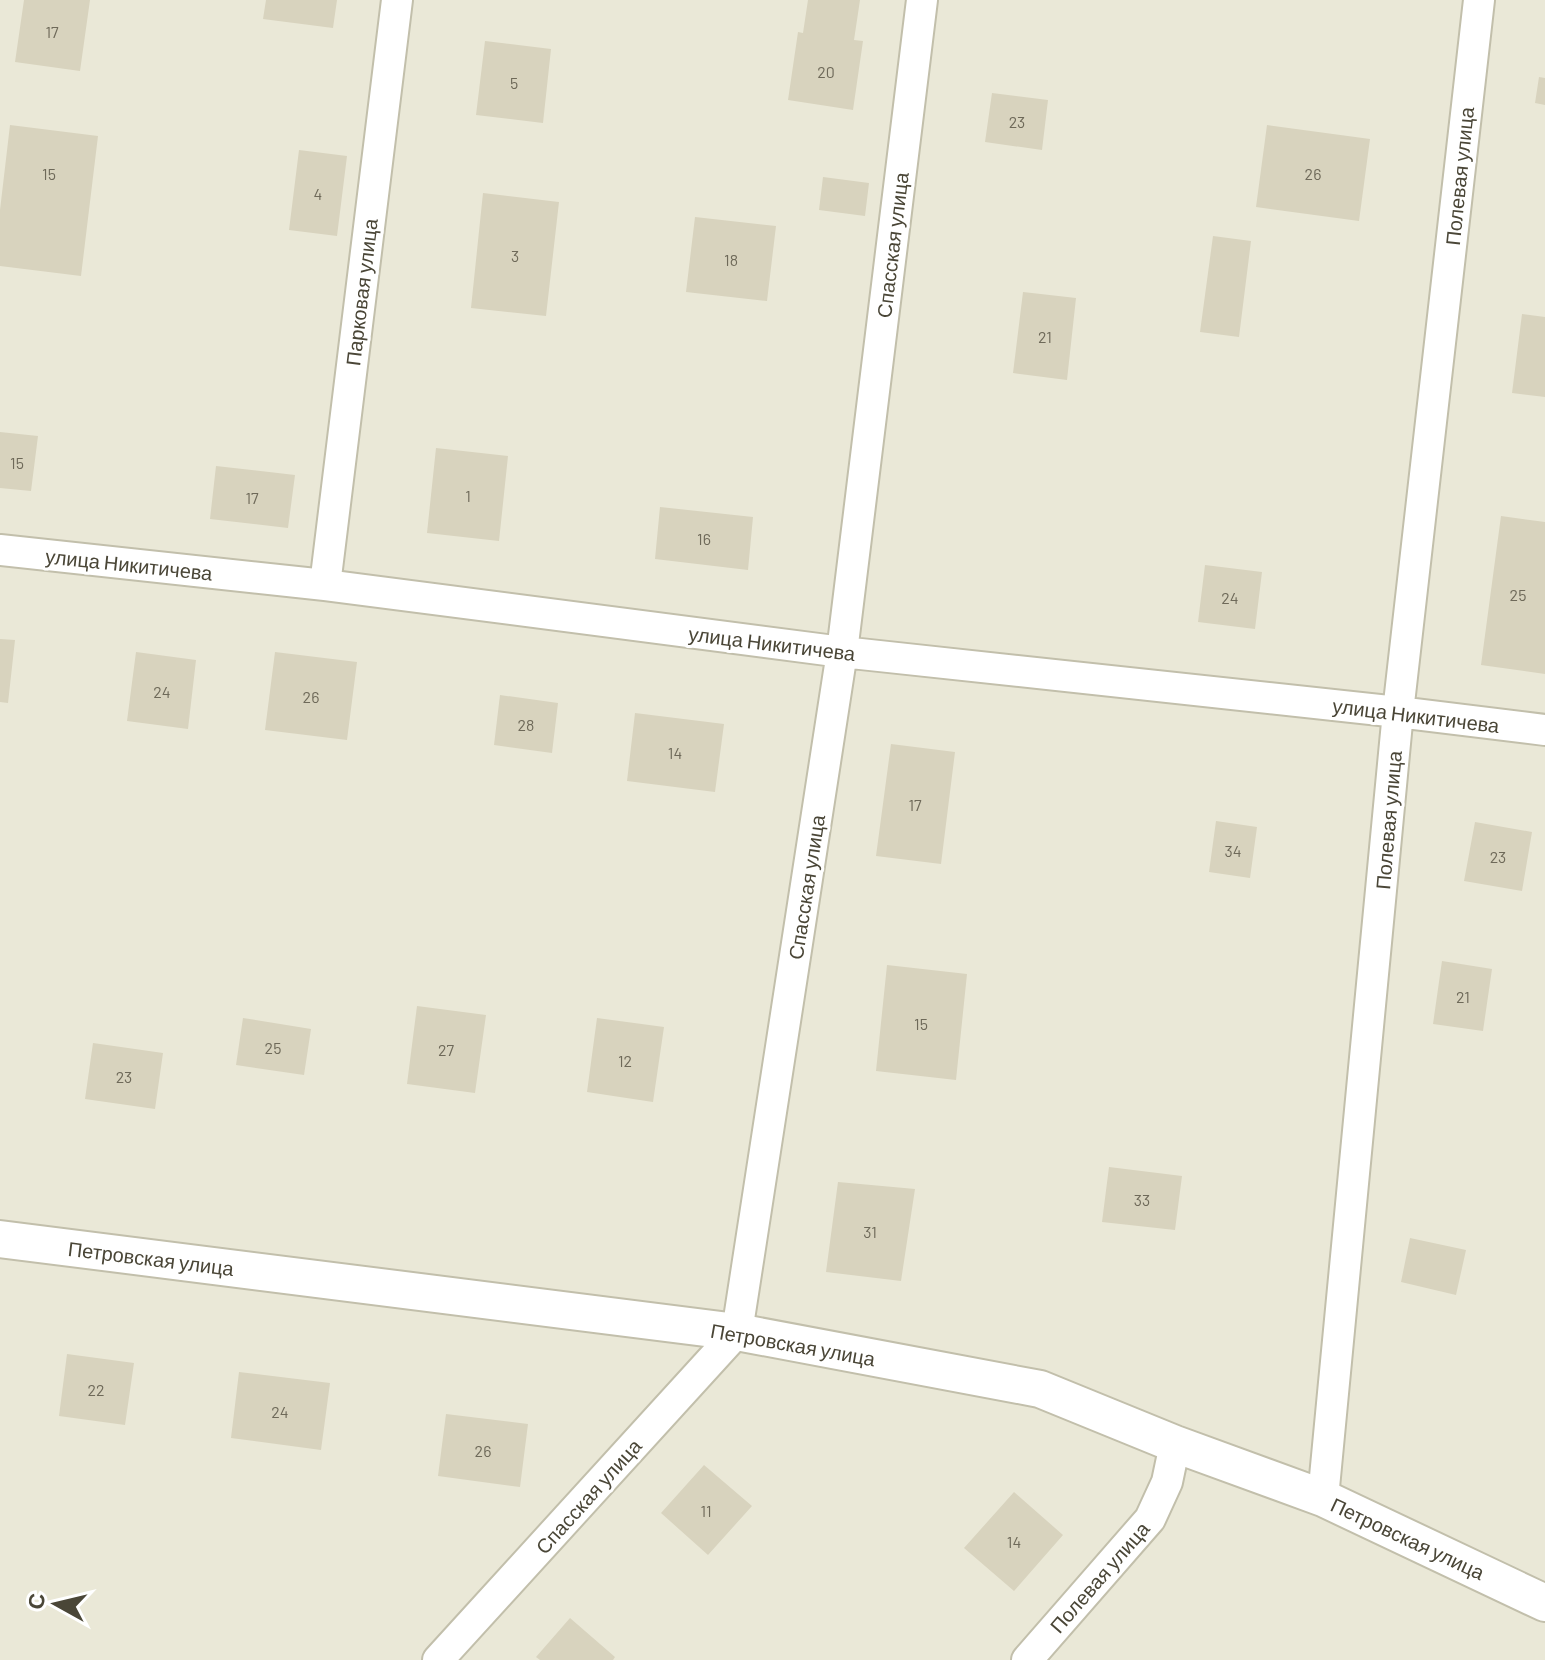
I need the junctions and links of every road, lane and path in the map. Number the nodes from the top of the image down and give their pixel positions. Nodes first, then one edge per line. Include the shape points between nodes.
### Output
1 (397, 0) edge
2 (922, 0) edge
3 (1479, 0) edge
4 (0, 550) edge
5 (325, 585) junction
6 (842, 652) junction
7 (1398, 712) junction
8 (1545, 730) edge
9 (0, 1239) edge
10 (737, 1332) junction
11 (1175, 1444) junction
12 (1323, 1498) junction
13 (1545, 1603) edge
14 (438, 1660) edge
15 (1027, 1660) edge

1 - 5 street, Парковая улица
2 - 6 street, Спасская улица
3 - 7 street, Полевая улица
4 - 5 street, улица Никитичева
5 - 6 street, улица Никитичева
6 - 7 street, улица Никитичева
6 - 10 street, Спасская улица
7 - 8 street, улица Никитичева
7 - 12 street, Полевая улица
9 - 10 street, Петровская улица
10 - 11 street, Петровская улица via 1040,1389
10 - 14 street, Спасская улица
11 - 12 street, Петровская улица
11 - 15 street, Полевая улица via 1167,1482 1150,1519
12 - 13 street, Петровская улица

